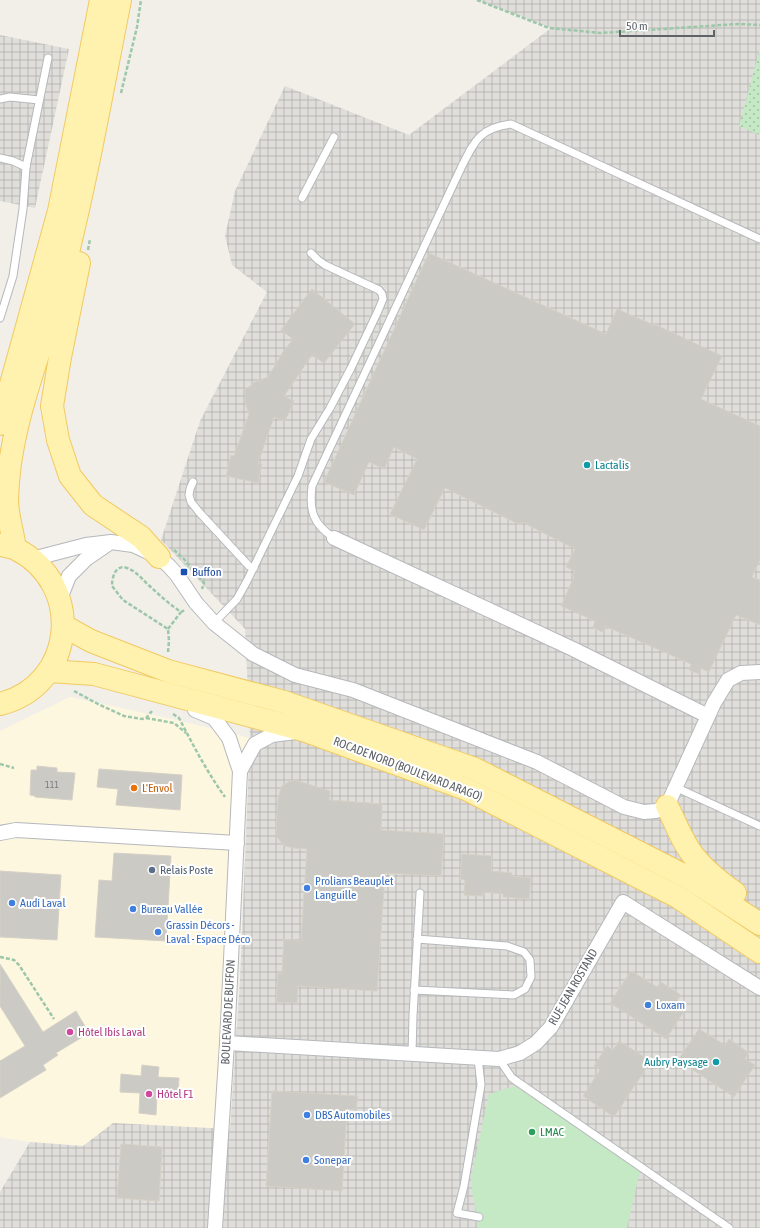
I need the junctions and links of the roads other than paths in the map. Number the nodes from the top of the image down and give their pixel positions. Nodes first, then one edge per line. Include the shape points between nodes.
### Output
1 (101, 0) edge
2 (120, 0) edge
3 (48, 58) dead end
4 (0, 99) edge
5 (39, 100) junction
6 (334, 137) dead end
7 (0, 158) edge
8 (26, 167) junction
9 (83, 189) junction
10 (302, 198) dead end
11 (760, 239) edge
12 (311, 253) dead end
13 (0, 318) edge
14 (1, 412) edge
15 (193, 482) dead end
16 (334, 538) joint
17 (111, 542) junction
18 (16, 551) edge
19 (166, 553) junction
20 (254, 568) junction
21 (60, 599) junction
22 (214, 623) junction
23 (64, 626) junction
24 (49, 671) junction
25 (760, 672) edge
26 (139, 686) junction
27 (0, 704) edge
28 (708, 716) junction
29 (303, 730) junction
30 (240, 772) junction
31 (671, 796) junction
32 (760, 826) edge
33 (0, 833) edge
34 (237, 843) junction
35 (420, 894) dead end
36 (760, 911) edge
37 (760, 924) edge
38 (417, 939) junction
39 (760, 952) edge
40 (760, 988) edge
41 (414, 990) junction
42 (227, 1044) junction
43 (412, 1054) junction
44 (478, 1058) junction
45 (498, 1059) junction
46 (478, 1217) dead end
47 (215, 1228) edge
48 (729, 1228) edge

1 - 14 main road via 59,211
2 - 9 main road
3 - 5 lane
4 - 5 lane via 10,96
5 - 8 lane
6 - 10 lane
7 - 8 lane
8 - 13 lane via 13,276
9 - 18 main road via 63,273 18,422 10,460 7,502
9 - 19 main road via 88,212 52,406 58,440 70,476 93,505
11 - 16 lane via 511,124 488,130 479,137 464,162 312,486 312,512 324,532
12 - 20 lane via 325,265 379,290 383,299 351,368 311,439 298,476
15 - 20 lane via 189,495 191,502 249,566
16 - 28 street via 573,649
17 - 18 street
17 - 19 street
17 - 21 street via 86,558 69,576
18 - 21 main road via 49,577
19 - 22 street via 169,566
20 - 22 lane via 237,599
21 - 23 main road
22 - 31 street via 253,654 295,674 353,690 537,762 624,807 644,812 656,811
23 - 24 main road via 60,649
23 - 37 main road via 91,641 168,671 284,702 475,769 689,878
24 - 26 main road, ROCADE NORD (BOULEVARD ARAGO) via 94,674
24 - 27 main road via 36,685 20,696
25 - 28 street via 741,673 728,680
26 - 29 main road, ROCADE NORD (BOULEVARD ARAGO)
26 - 30 street via 214,718 229,738
28 - 31 street
29 - 30 street via 272,735 255,744
29 - 39 main road, ROCADE NORD (BOULEVARD ARAGO) via 466,789 678,896
30 - 34 street, BOULEVARD DE BUFFON
31 - 32 lane
31 - 36 main road via 684,840 696,859 718,881
33 - 34 street via 16,830
34 - 42 street, BOULEVARD DE BUFFON
35 - 38 lane
38 - 41 lane
38 - 41 lane via 507,946 524,952 530,960 531,977 525,989 514,995
40 - 45 street, RUE JEAN ROSTAND via 623,902 551,1027 536,1043 520,1053
41 - 43 lane
42 - 43 street, RUE JEAN ROSTAND
42 - 47 street, BOULEVARD DE BUFFON
43 - 44 street, RUE JEAN ROSTAND
44 - 45 street, RUE JEAN ROSTAND
44 - 46 lane via 481,1085 457,1213
45 - 48 lane via 512,1078

